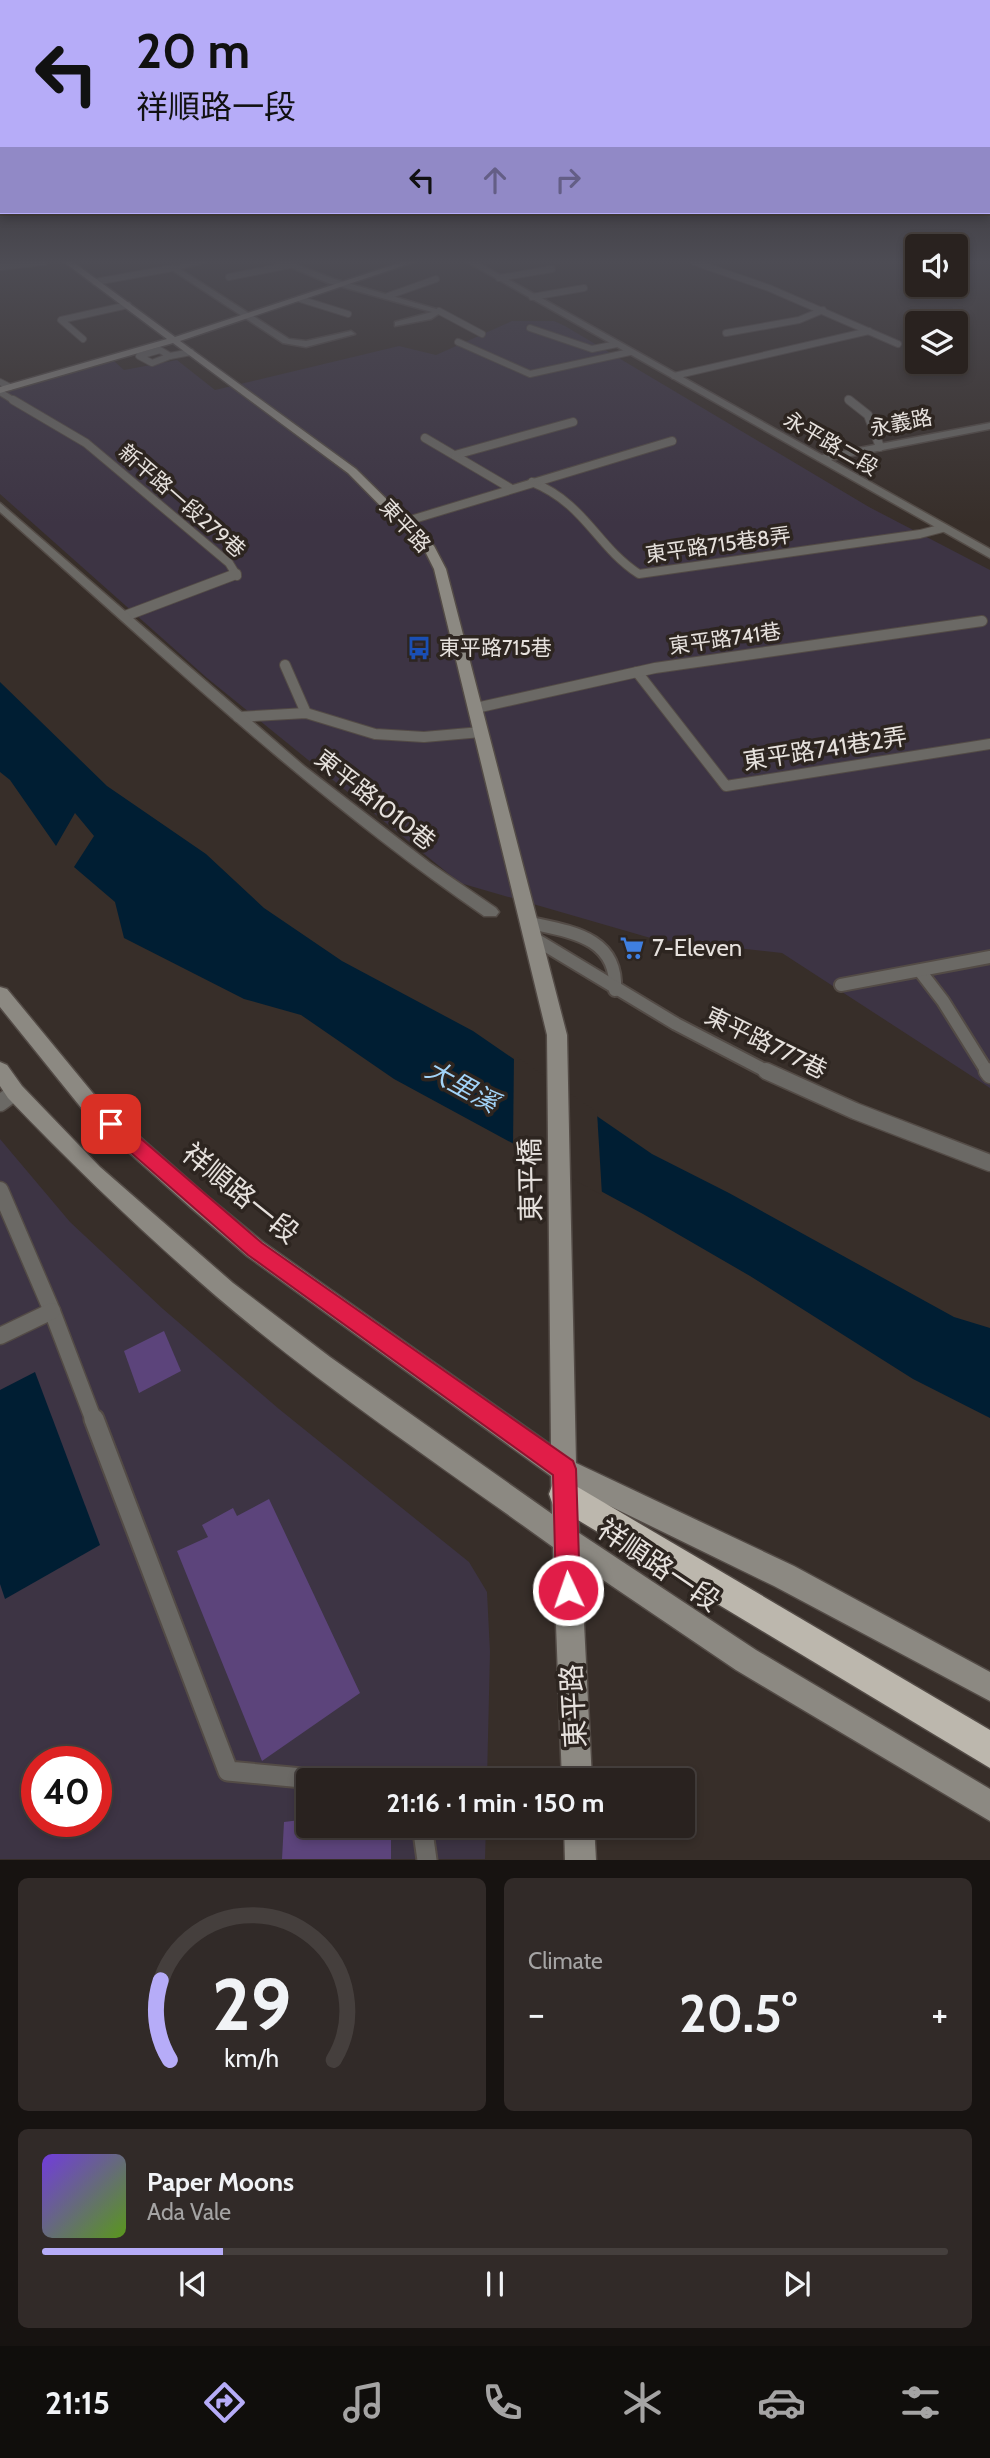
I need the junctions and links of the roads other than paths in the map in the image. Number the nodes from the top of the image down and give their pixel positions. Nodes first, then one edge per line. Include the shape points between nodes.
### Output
1 (145, 349) edge
2 (187, 349) edge
3 (473, 349) edge
4 (624, 349) edge
5 (792, 349) edge
6 (191, 352) junction
7 (630, 352) junction
8 (151, 353) junction
9 (170, 356) junction
10 (162, 359) junction
11 (674, 376) junction
12 (0, 382) edge
13 (3, 389) edge
14 (848, 399) dead end
15 (573, 422) dead end
16 (990, 426) edge
17 (425, 438) dead end
18 (672, 441) dead end
19 (880, 447) junction
20 (455, 455) junction
21 (820, 459) junction
22 (532, 482) junction
23 (510, 488) junction
24 (0, 506) edge
25 (404, 522) junction
26 (943, 528) junction
27 (990, 554) edge
28 (125, 616) junction
29 (982, 621) dead end
30 (285, 665) dead end
31 (637, 672) junction
32 (476, 708) junction
33 (306, 713) junction
34 (238, 717) junction
35 (481, 732) junction
36 (990, 744) edge
37 (490, 912) dead end
38 (533, 931) junction
39 (990, 957) edge
40 (920, 971) junction
41 (841, 985) dead end
42 (615, 990) junction
43 (0, 994) edge
44 (0, 1070) edge
45 (990, 1075) edge
46 (8, 1098) edge
47 (990, 1163) edge
48 (0, 1190) edge
49 (52, 1311) junction
50 (0, 1336) edge
51 (563, 1422) joint
52 (564, 1482) junction
53 (566, 1540) junction
54 (990, 1687) edge
55 (990, 1750) edge
56 (576, 1768) edge
57 (296, 1777) edge
58 (990, 1806) edge
59 (424, 1838) edge
60 (580, 1838) edge
61 (427, 1860) edge
62 (581, 1860) edge

1 - 13 street
2 - 6 street, 東平路
3 - 7 lane via 530,374
4 - 7 street, 永平路二段
5 - 11 lane
6 - 9 lane
6 - 25 street, 東平路 via 352,471
7 - 11 street, 永平路二段
8 - 9 lane via 160,350
8 - 10 lane
8 - 10 lane via 139,356 152,363
9 - 10 lane
11 - 21 street, 永平路二段
12 - 13 lane
13 - 28 lane, 新平路一段279巷 via 86,443 229,563 237,576
14 - 19 lane via 868,415
15 - 20 lane
16 - 19 street, 永義路
17 - 20 lane
18 - 22 lane
19 - 21 street, 永義路
20 - 23 lane
21 - 26 street, 永平路二段
22 - 23 lane
22 - 26 lane, 東平路715巷8弄 via 548,488 585,518 625,566 639,574
23 - 25 lane
24 - 28 street
25 - 32 street, 東平路 via 430,549 440,569
26 - 27 street, 永平路二段
28 - 34 street, 東平路1010巷
29 - 31 lane, 東平路741巷
30 - 33 lane
31 - 32 lane, 東平路741巷
31 - 36 lane, 東平路741巷2弄 via 726,786
32 - 35 street, 東平路
33 - 34 lane, 東平路1010巷
33 - 35 lane, 東平路1010巷 via 375,734 424,737
34 - 37 street, 東平路1010巷 via 358,819
35 - 38 street, 東平路
38 - 42 lane, 東平路777巷
38 - 42 lane via 573,933 589,941 615,968
38 - 51 street, 東平橋 via 557,1035
39 - 40 lane
40 - 41 lane
40 - 45 lane
42 - 47 lane, 東平路777巷 via 796,1085
43 - 52 street, 祥順路一段 via 94,1109 199,1202
44 - 46 street, 祥順路一段
46 - 53 street, 祥順路一段 via 225,1290
48 - 49 lane
49 - 50 lane
49 - 57 lane via 228,1771
51 - 52 street, 東平路
52 - 53 street, 東平路
52 - 54 street, 祥順路一段 via 784,1576
52 - 55 highway
53 - 56 street, 東平路
53 - 58 street, 祥順路一段 via 746,1660
59 - 61 lane
60 - 62 street

